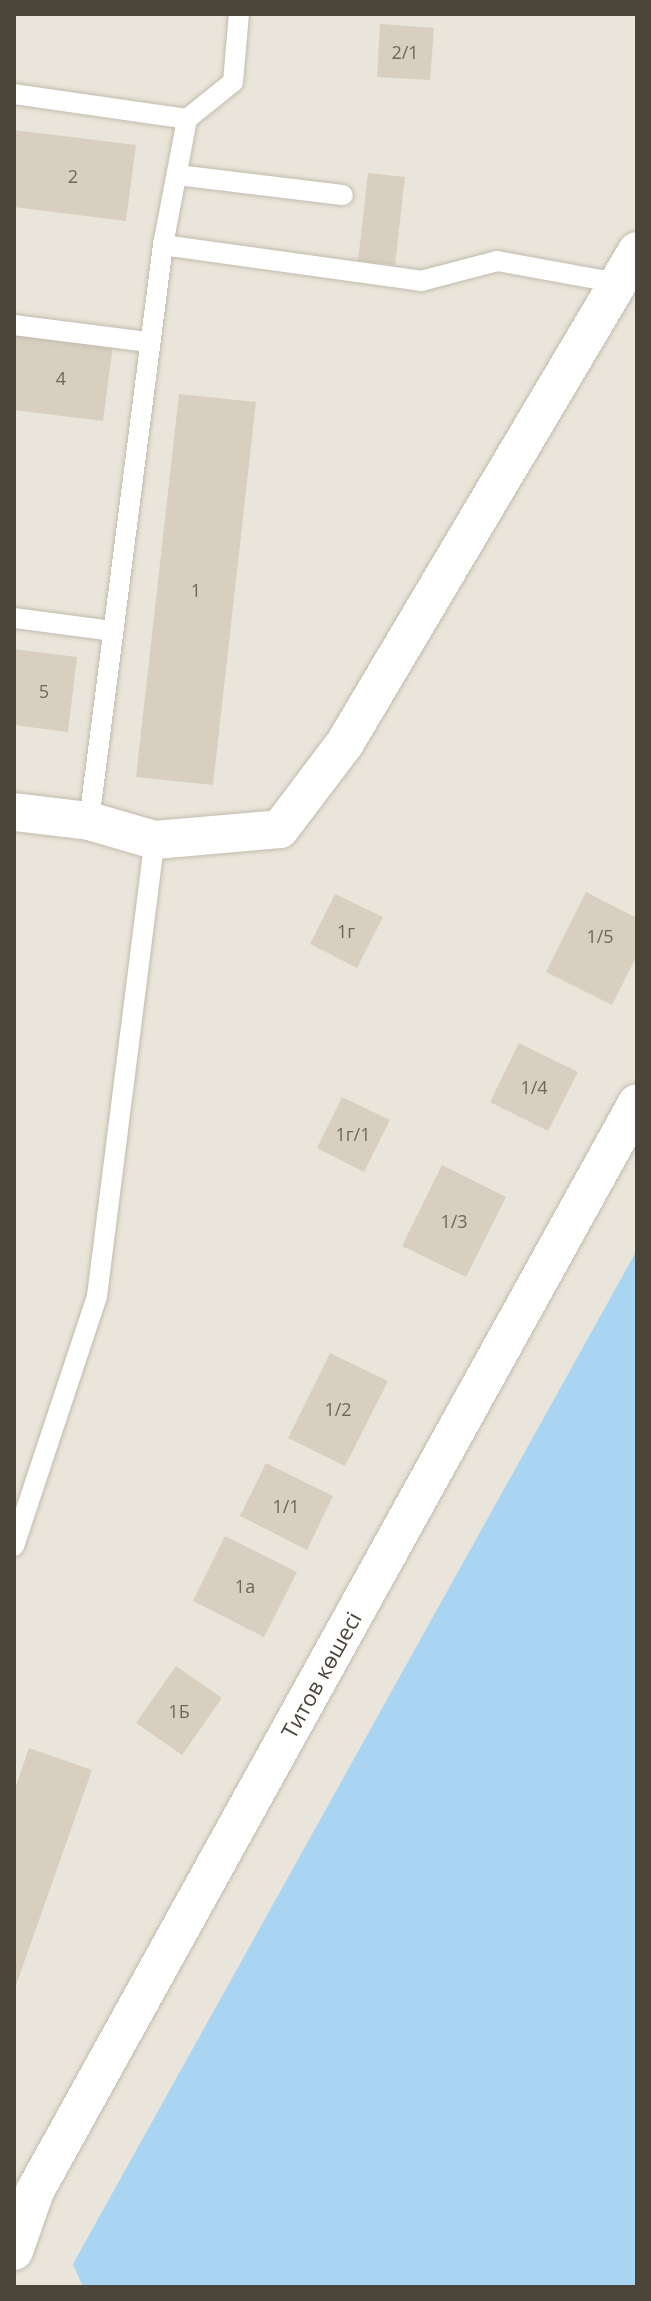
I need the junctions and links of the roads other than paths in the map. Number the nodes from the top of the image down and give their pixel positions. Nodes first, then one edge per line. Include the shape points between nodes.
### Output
1 (239, 14) edge
2 (14, 94) edge
3 (187, 119) junction
4 (177, 175) junction
5 (343, 195) dead end
6 (163, 245) junction
7 (637, 251) edge
8 (618, 283) junction
9 (14, 325) edge
10 (149, 342) junction
11 (14, 618) edge
12 (113, 631) junction
13 (14, 812) edge
14 (89, 821) junction
15 (155, 840) junction
16 (637, 1103) edge
17 (14, 1546) edge
18 (14, 2251) edge

1 - 3 lane via 233,82
2 - 3 lane
3 - 4 lane
4 - 5 lane
4 - 6 lane
6 - 8 lane via 421,281 497,261
6 - 10 lane
7 - 8 street
8 - 15 street via 345,743 280,829
9 - 10 lane
10 - 12 lane
11 - 12 lane
12 - 14 lane
13 - 14 street
14 - 15 street
15 - 17 lane via 97,1296
16 - 18 street, Титов көшесі via 35,2191

